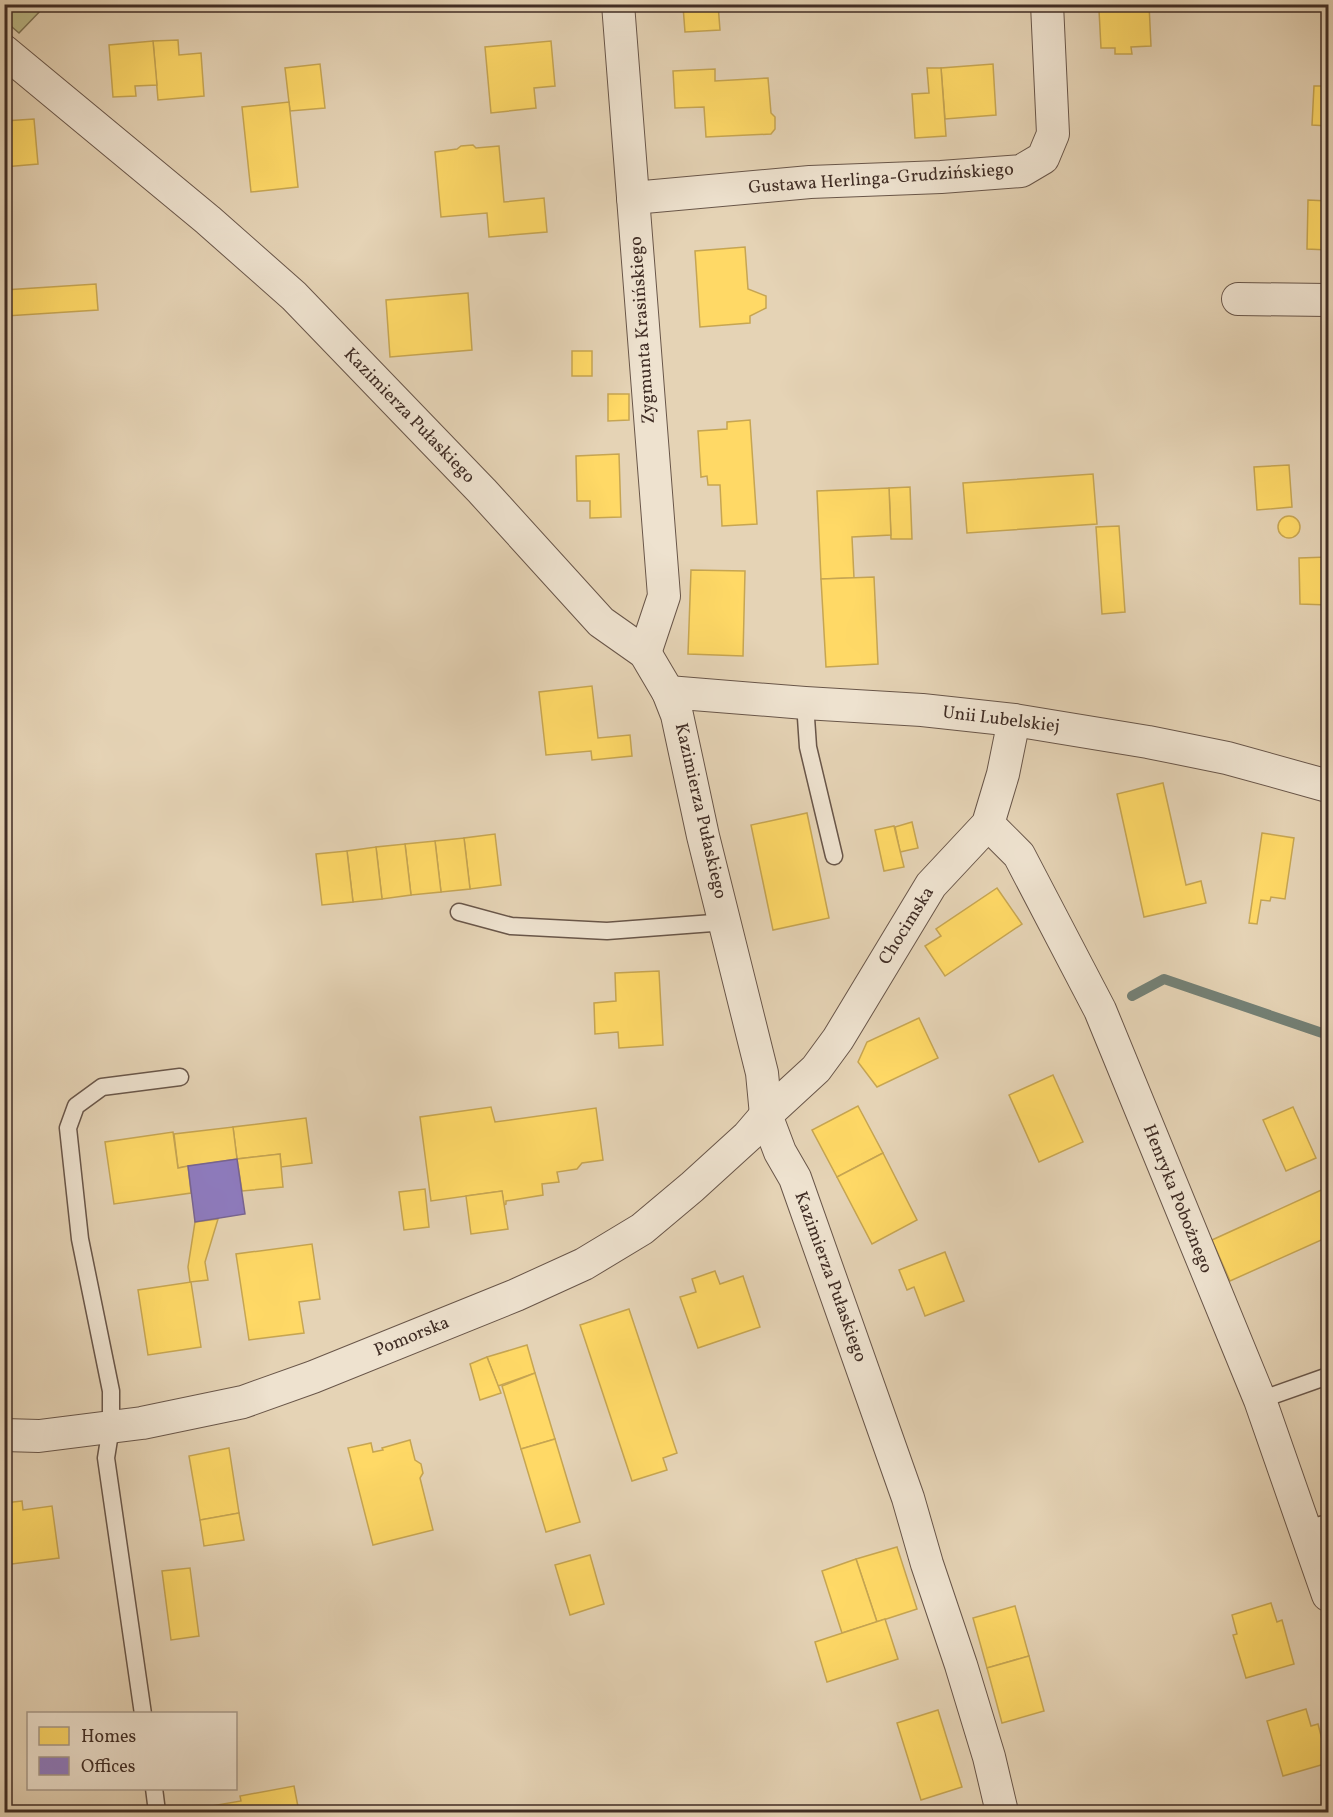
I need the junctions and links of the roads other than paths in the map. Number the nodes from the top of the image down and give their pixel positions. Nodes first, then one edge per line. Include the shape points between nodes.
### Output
1 (618, 4) edge
2 (1047, 4) edge
3 (4, 51) edge
4 (633, 198) junction
5 (1238, 299) dead end
6 (1329, 300) edge
7 (645, 653) junction
8 (668, 692) junction
9 (805, 703) junction
10 (1014, 720) junction
11 (1329, 786) edge
12 (988, 824) junction
13 (834, 856) dead end
14 (459, 912) dead end
15 (726, 921) junction
16 (180, 1077) dead end
17 (766, 1115) junction
18 (1329, 1376) edge
19 (1260, 1400) junction
20 (111, 1427) junction
21 (4, 1435) edge
22 (1317, 1526) edge
23 (1329, 1594) edge
24 (143, 1712) edge
25 (154, 1790) edge
26 (157, 1812) edge
27 (1002, 1812) edge

1 - 4 street, Zygmunta Krasińskiego
2 - 4 street, Gustawa Herlinga-Grudzińskiego via 1053,134 1043,158 1021,171 810,182
3 - 7 street, Kazimierza Pułaskiego via 294,296 482,491 601,622
4 - 7 street, Zygmunta Krasińskiego via 664,596
5 - 6 street
7 - 8 street, Kazimierza Pułaskiego
8 - 9 street, Unii Lubelskiej
8 - 15 street, Kazimierza Pułaskiego via 677,715
9 - 10 street, Unii Lubelskiej
9 - 13 lane via 808,747
10 - 11 street, Unii Lubelskiej via 1227,758
10 - 12 street, Chocimska
12 - 17 street, Chocimska via 931,885 816,1069
12 - 19 street, Henryka Pobożnego via 1019,855 1100,1010
14 - 15 lane via 511,926 607,931
15 - 17 street, Kazimierza Pułaskiego via 762,1073
16 - 20 lane via 102,1087 76,1106 68,1128 80,1239 111,1391
17 - 20 street, Pomorska via 748,1136 642,1228 584,1264 516,1295 243,1402
17 - 27 street, Kazimierza Pułaskiego via 807,1210 908,1498 989,1757
18 - 19 lane
19 - 22 street, Henryka Pobożnego
20 - 21 street, Pomorska via 39,1436
20 - 24 lane via 106,1458
22 - 23 street, Henryka Pobożnego
25 - 26 lane

